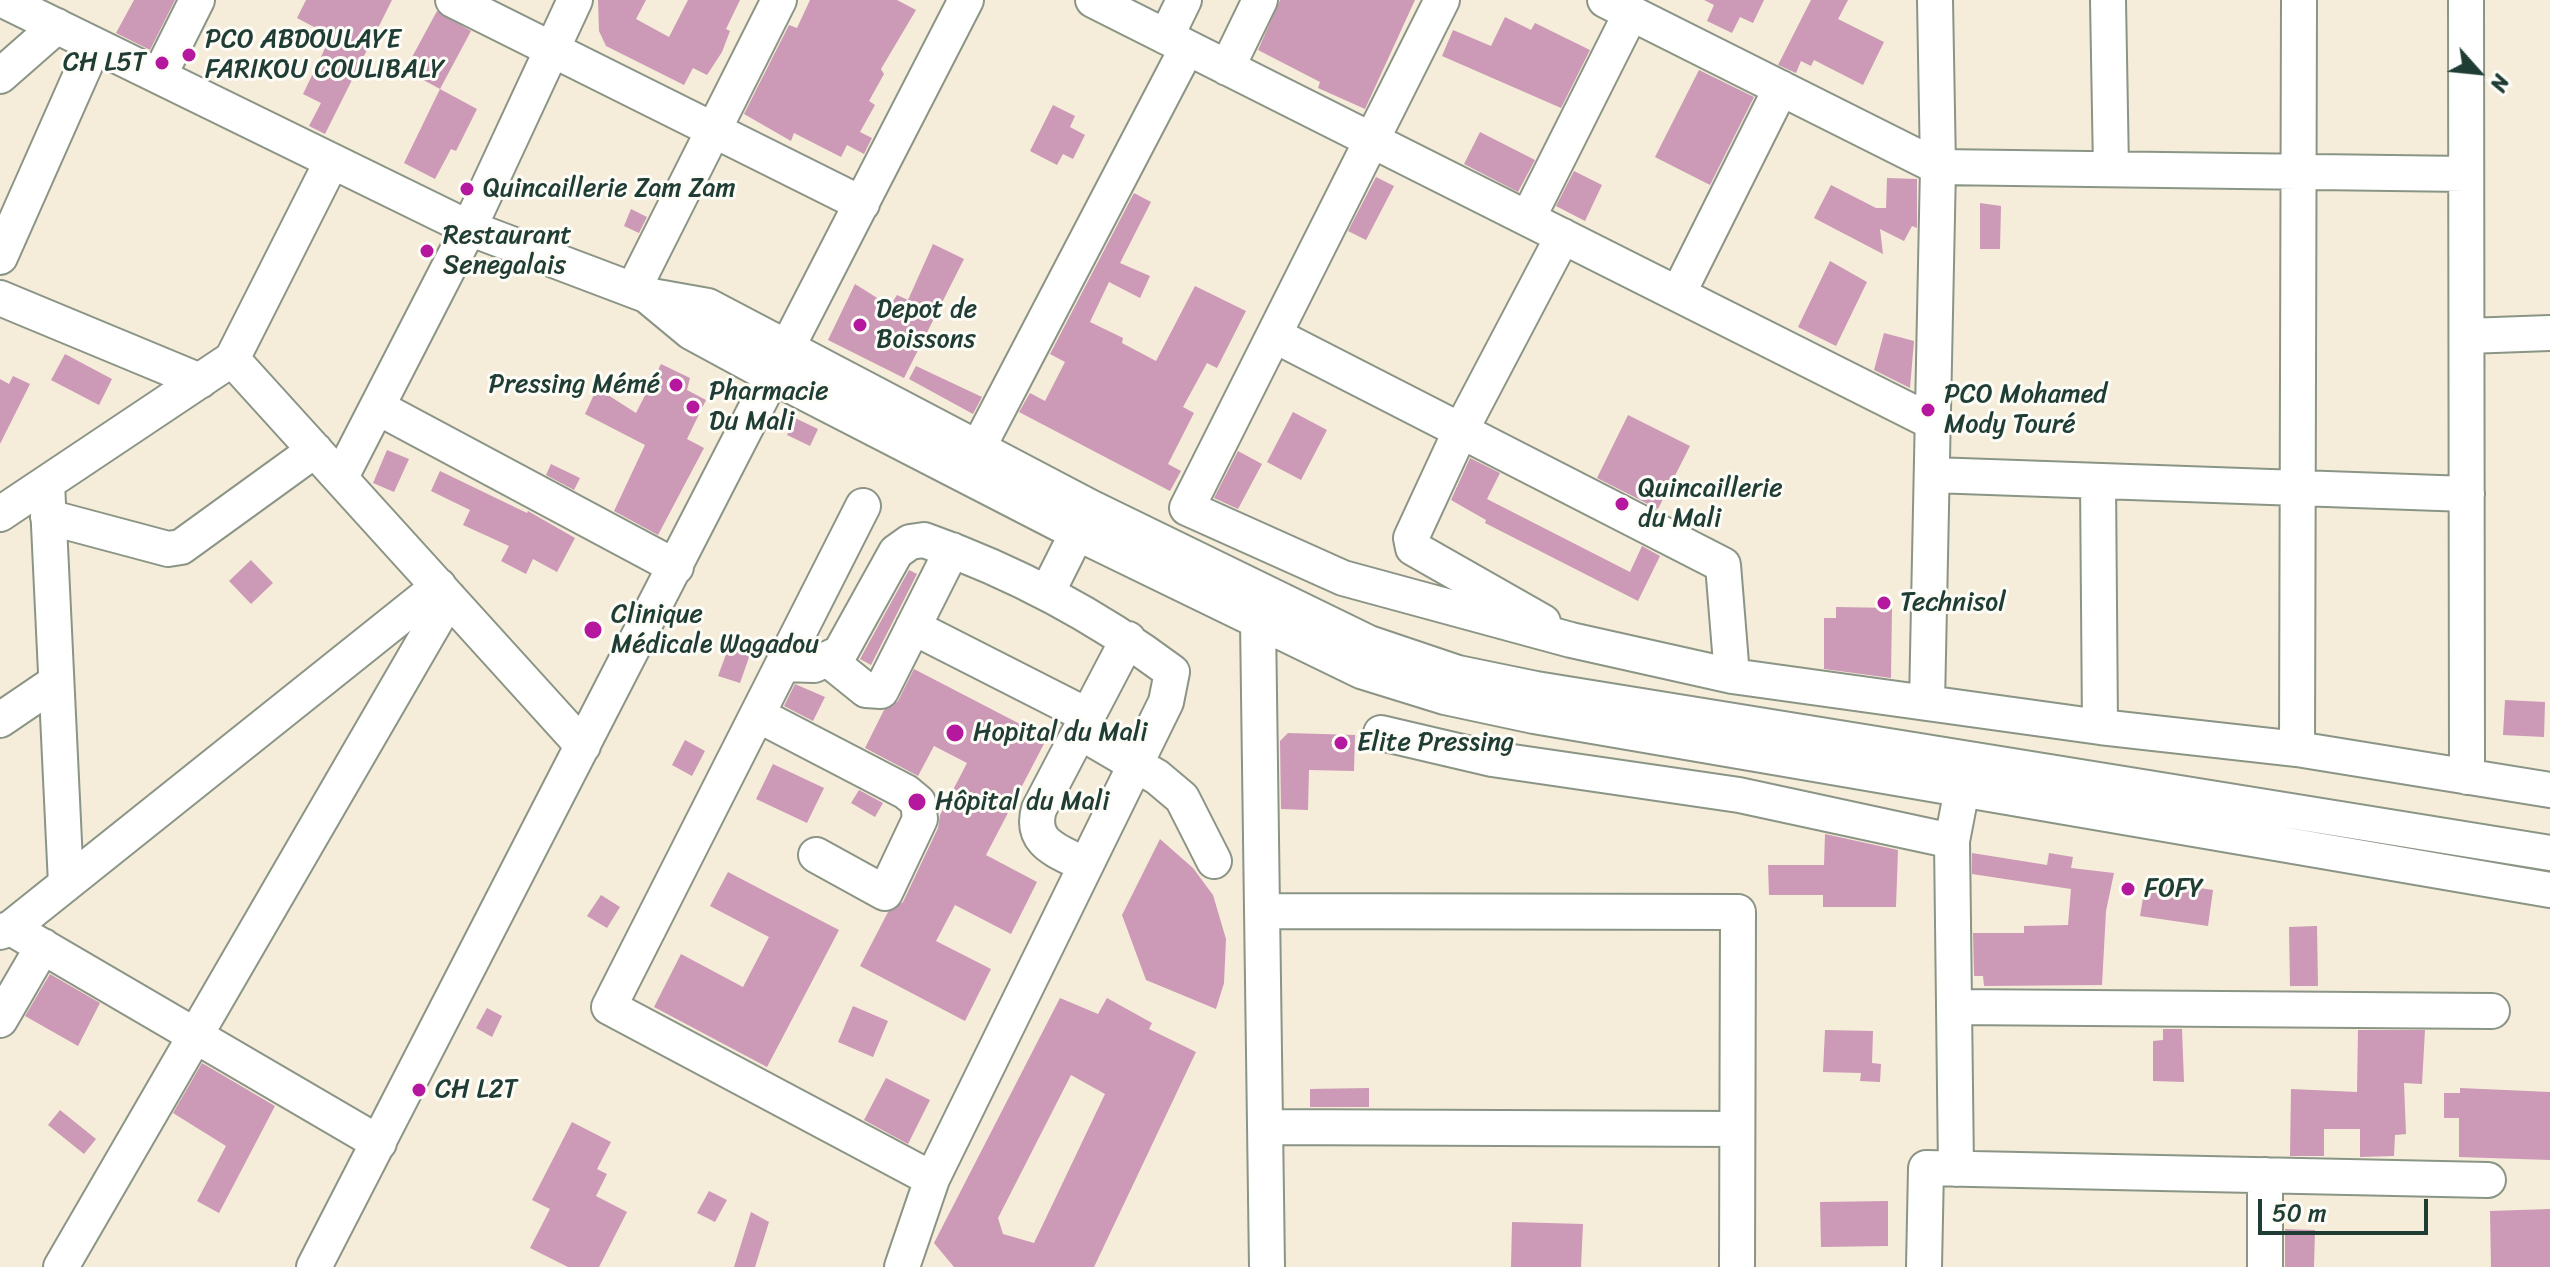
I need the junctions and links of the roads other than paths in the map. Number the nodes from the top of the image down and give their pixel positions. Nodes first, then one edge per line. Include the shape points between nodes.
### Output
1 (3, 0) edge
2 (197, 0) edge
3 (453, 0) edge
4 (575, 0) edge
5 (779, 0) edge
6 (966, 0) edge
7 (1093, 0) edge
8 (1184, 0) edge
9 (1260, 0) edge
10 (1442, 0) edge
11 (1935, 0) edge
12 (2108, 0) edge
13 (2299, 0) edge
14 (2466, 0) edge
15 (1618, 6) edge
16 (57, 26) junction
17 (1176, 42) junction
18 (94, 45) junction
19 (551, 49) junction
20 (1227, 68) junction
21 (0, 76) edge
22 (159, 76) junction
23 (1781, 88) junction
24 (715, 131) junction
25 (1372, 140) junction
26 (332, 161) junction
27 (1938, 167) junction
28 (2111, 169) junction
29 (2298, 171) junction
30 (2466, 174) junction
31 (862, 204) junction
32 (1528, 218) junction
33 (469, 228) junction
34 (1563, 236) junction
35 (0, 257) edge
36 (640, 292) junction
37 (1678, 294) junction
38 (0, 298) edge
39 (2550, 333) edge
40 (1274, 335) junction
41 (2467, 336) junction
42 (232, 359) junction
43 (781, 363) junction
44 (200, 381) junction
45 (377, 407) junction
46 (1934, 423) junction
47 (1461, 430) junction
48 (978, 448) junction
49 (315, 450) junction
50 (1933, 475) junction
51 (341, 477) junction
52 (2098, 481) junction
53 (47, 483) junction
54 (2298, 488) junction
55 (2467, 494) junction
56 (863, 506) dead end
57 (0, 514) edge
58 (48, 517) junction
59 (1084, 520) junction
60 (1413, 548) junction
61 (952, 550) junction
62 (676, 567) junction
63 (1373, 586) junction
64 (444, 592) junction
65 (1047, 593) junction
66 (1258, 622) junction
67 (913, 627) junction
68 (1128, 639) junction
69 (1571, 640) junction
70 (830, 661) junction
71 (783, 664) junction
72 (1732, 676) junction
73 (56, 682) junction
74 (1927, 703) junction
75 (758, 715) junction
76 (0, 720) edge
77 (1084, 724) junction
78 (2100, 727) junction
79 (1381, 733) dead end
80 (583, 746) junction
81 (2297, 749) junction
82 (1135, 763) junction
83 (2467, 777) junction
84 (1962, 789) junction
85 (2550, 790) edge
86 (1952, 841) junction
87 (2550, 853) edge
88 (816, 855) dead end
89 (1214, 861) dead end
90 (1085, 865) junction
91 (66, 884) junction
92 (2550, 890) edge
93 (1263, 911) junction
94 (6, 930) edge
95 (43, 946) junction
96 (1954, 1007) junction
97 (2492, 1011) dead end
98 (0, 1020) edge
99 (195, 1035) junction
100 (1265, 1127) junction
101 (1737, 1129) junction
102 (379, 1143) junction
103 (1956, 1169) junction
104 (2265, 1175) junction
105 (932, 1179) junction
106 (2488, 1180) dead end
107 (61, 1267) edge
108 (314, 1267) edge
109 (902, 1267) edge
110 (1267, 1267) edge
111 (1737, 1267) edge
112 (1924, 1267) edge
113 (2265, 1267) edge

1 - 16 street
2 - 22 street
3 - 19 street
4 - 19 street
5 - 24 street
6 - 31 street
7 - 17 street
8 - 17 street
9 - 20 street
10 - 25 street
11 - 27 street
12 - 28 street
13 - 29 street
14 - 30 street
15 - 23 street
15 - 32 street
16 - 18 street
16 - 21 street
17 - 20 street
17 - 48 street
18 - 22 street
18 - 35 street
19 - 24 street
19 - 33 street
20 - 25 street
22 - 26 street
23 - 27 street
23 - 37 street
24 - 31 street
24 - 36 street
25 - 32 street
25 - 40 street
26 - 33 street
26 - 42 street
27 - 28 street
27 - 46 street
28 - 29 street
29 - 30 street
29 - 54 street
30 - 41 street
31 - 43 street
32 - 34 street
33 - 36 street
33 - 45 street
34 - 37 street
34 - 47 street
36 - 43 street via 708,306
37 - 46 street
38 - 44 street
39 - 41 street
40 - 47 street
40 - 63 street via 1187,508 1343,578
41 - 55 street
42 - 44 street
42 - 49 street
43 - 48 street
43 - 59 street
43 - 62 street
44 - 53 street
45 - 51 street
45 - 62 street
46 - 50 street
47 - 60 street via 1411,538
47 - 72 street via 1723,565
48 - 59 street
49 - 51 street
49 - 58 street via 181,547 168,549
50 - 52 street
50 - 74 street
51 - 64 street
52 - 54 street
52 - 78 street
53 - 57 street
53 - 58 street
54 - 55 street
54 - 81 street
55 - 83 street
56 - 71 street
58 - 73 street
59 - 65 street
59 - 66 street
59 - 87 street via 1369,643 1458,673
60 - 63 street
60 - 69 street
61 - 65 street
61 - 67 street
61 - 70 street via 924,540 896,552 840,653
62 - 80 street
63 - 69 street
64 - 80 street
64 - 91 street
64 - 99 street
65 - 68 street
66 - 84 street via 1361,671 1445,697
66 - 93 street
67 - 70 street via 881,691 866,690
67 - 77 street
68 - 77 street
68 - 82 street via 1172,672 1166,702
69 - 72 street
70 - 71 street
71 - 75 street
72 - 74 street
73 - 76 street
73 - 91 street
74 - 78 street
75 - 88 street via 918,802 920,819 885,893
75 - 105 street via 609,1007
77 - 82 street
77 - 90 street via 1035,825 1042,842
78 - 81 street
79 - 86 street via 1492,759 1739,795
80 - 102 street
81 - 83 street
82 - 89 street via 1182,798
82 - 90 street
83 - 85 street
84 - 86 street
84 - 92 street
86 - 96 street
90 - 105 street
91 - 94 street
93 - 100 street
93 - 101 street via 1738,912
94 - 95 street
95 - 98 street
95 - 99 street
96 - 97 street
96 - 103 street
99 - 102 street
99 - 107 street
100 - 101 street
100 - 110 street
101 - 111 street
102 - 108 street
103 - 104 street
103 - 112 street via 1926,1168
104 - 106 street
104 - 113 street
105 - 109 street

